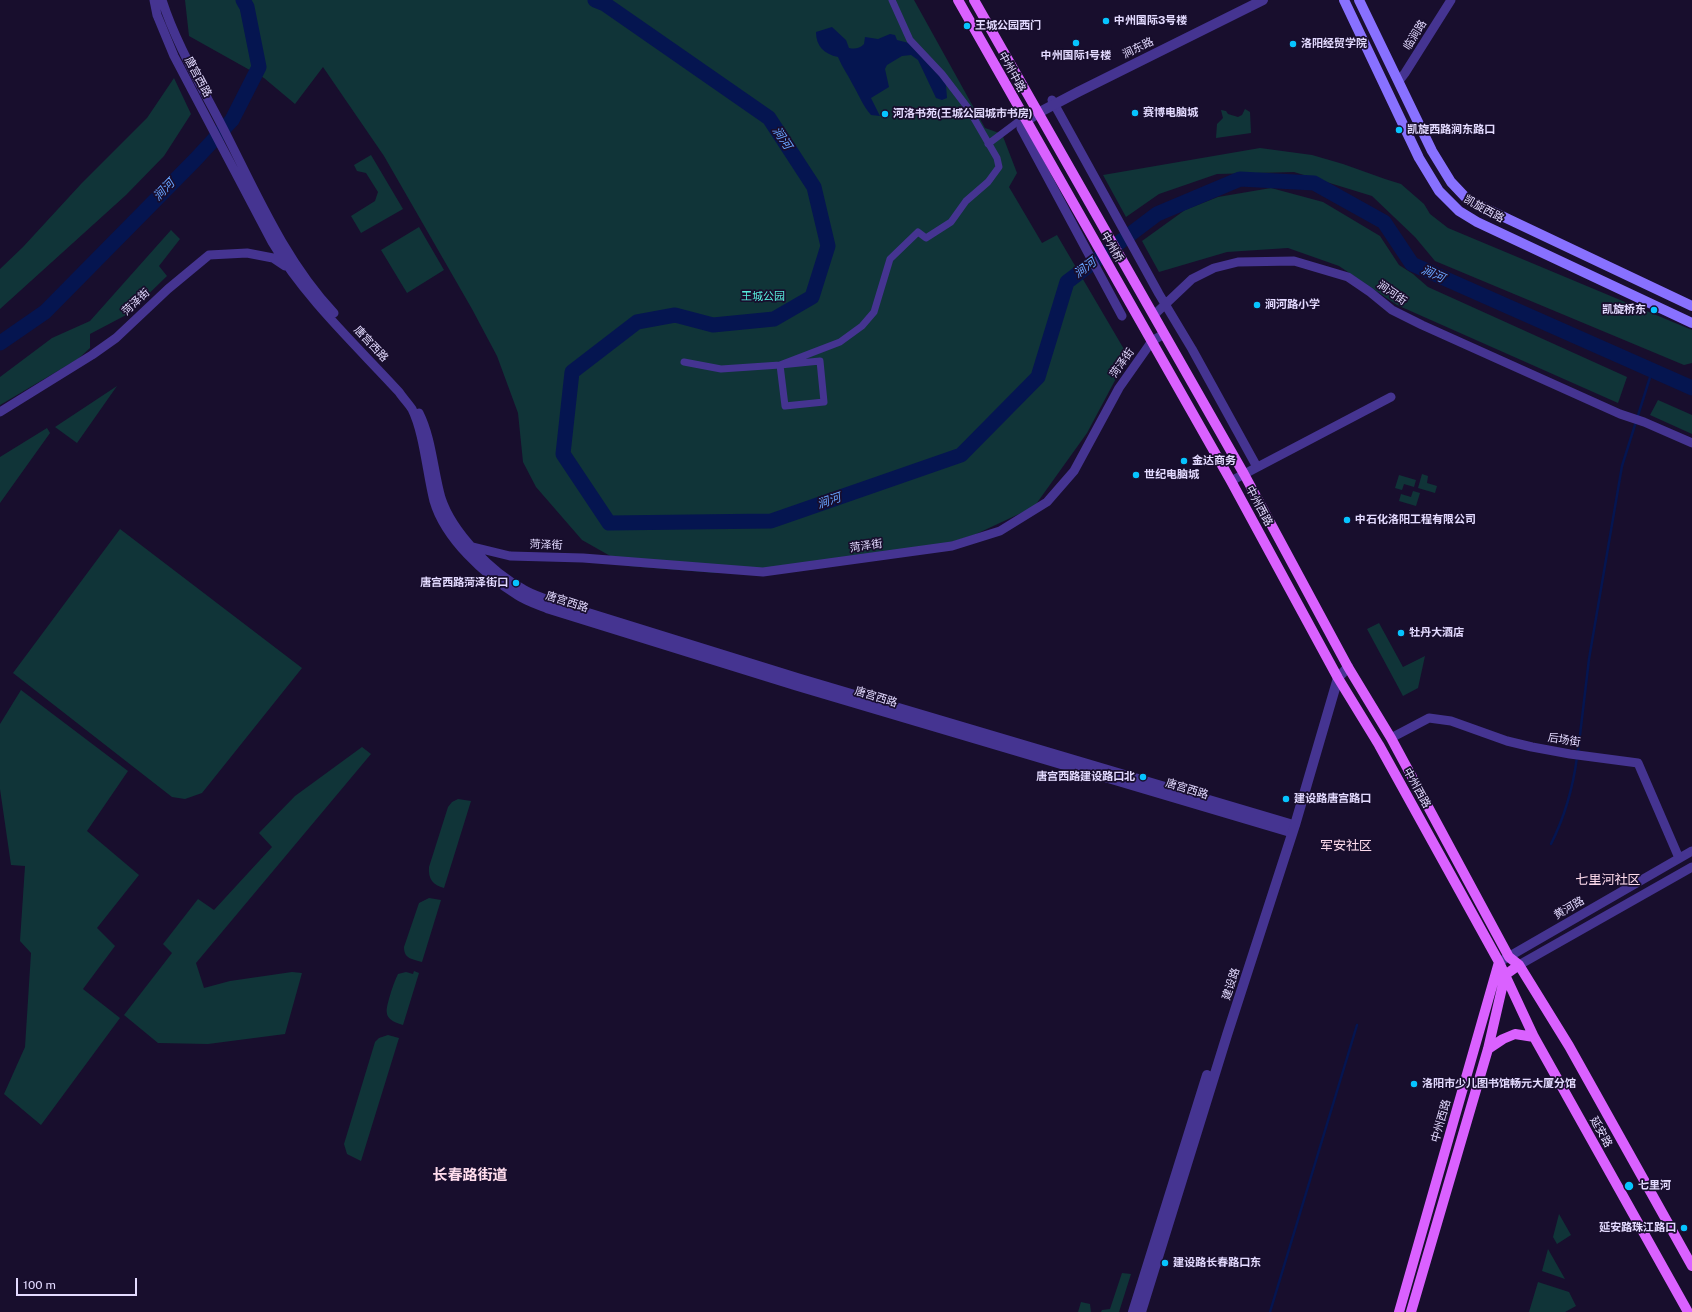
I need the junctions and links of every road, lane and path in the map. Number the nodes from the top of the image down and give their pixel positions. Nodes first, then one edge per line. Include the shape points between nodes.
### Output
1 (154, 0) edge
2 (162, 0) edge
3 (892, 0) edge
4 (958, 0) edge
5 (974, 0) edge
6 (1252, 0) edge
7 (1263, 0) edge
8 (1344, 0) edge
9 (1359, 0) edge
10 (1451, 0) edge
11 (1398, 81) junction
12 (1053, 102) junction
13 (1037, 110) junction
14 (1025, 119) junction
15 (988, 144) junction
16 (1082, 190) joint
17 (1065, 199) junction
18 (276, 240) junction
19 (291, 265) junction
20 (1147, 303) joint
21 (1165, 304) junction
22 (1692, 306) edge
23 (1134, 310) joint
24 (1154, 315) junction
25 (1122, 316) dead end
26 (1692, 323) edge
27 (1164, 334) junction
28 (1152, 341) junction
29 (684, 362) dead end
30 (780, 365) junction
31 (1391, 397) dead end
32 (0, 412) edge
33 (1692, 443) edge
34 (1257, 467) junction
35 (1244, 474) junction
36 (1231, 481) junction
37 (473, 547) junction
38 (1348, 667) junction
39 (1336, 674) junction
40 (1391, 738) junction
41 (1290, 828) junction
42 (1692, 851) edge
43 (1679, 858) junction
44 (1692, 867) edge
45 (1509, 956) junction
46 (1499, 962) junction
47 (1519, 965) junction
48 (1505, 975) junction
49 (1534, 1037) junction
50 (1488, 1049) junction
51 (1692, 1266) edge
52 (1133, 1312) edge
53 (1141, 1312) edge
54 (1399, 1312) edge
55 (1411, 1312) edge
56 (1688, 1312) edge

1 - 18 street, 唐宫西路 via 157,16 174,56
2 - 18 street, 唐宫西路 via 182,48
3 - 15 street via 910,40 942,74 968,108
4 - 14 main road, 中州中路
5 - 13 main road, 中州中路
6 - 12 street, 涧东路
7 - 12 street, 涧东路
8 - 26 main road, 凯旋西路 via 1419,158 1439,191 1459,211 1477,222
9 - 11 main road, 凯旋西路
10 - 11 street, 临涧路
11 - 22 main road, 凯旋西路 via 1432,151 1451,182 1468,200
12 - 13 street, 涧东路
12 - 21 street
13 - 14 street, 涧东路
13 - 16 main road, 中州中路
14 - 15 street
14 - 17 main road, 中州中路
15 - 30 street via 997,158 999,167 988,182 966,201 951,222 926,238 918,232 890,259 874,312 862,326 840,342
16 - 20 main road, 中州桥
17 - 23 main road, 中州桥
17 - 25 street
18 - 19 street, 唐宫西路
19 - 32 street, 菏泽街 via 248,253 209,255 116,338
19 - 37 street, 唐宫西路 via 404,390 416,407 425,424 442,499 453,523
19 - 41 street, 唐宫西路 via 313,301 400,392 412,409 418,425 435,503 445,528 493,579 519,596 548,609 796,686
20 - 24 main road, 中州西路
21 - 24 street, 涧河街
21 - 33 street, 涧河街 via 1192,279 1214,268 1238,262 1294,261 1348,277 1392,310 1620,414
21 - 34 street
23 - 28 main road, 中州西路
24 - 27 main road, 中州西路
27 - 28 street, 菏泽街
27 - 35 main road, 中州西路
28 - 36 main road, 中州西路
28 - 37 street, 菏泽街 via 1119,388 1074,471 1047,502 1000,531 952,546 763,572 583,558 510,556
29 - 30 street via 721,369
30 - 30 street via 784,406 824,402 820,361
31 - 34 street
34 - 35 street
35 - 36 street
35 - 38 main road, 中州西路
36 - 39 main road, 中州西路
37 - 41 street, 唐宫西路 via 498,572 523,589 550,601
38 - 39 street, 建设路
38 - 40 main road, 中州西路
39 - 41 street, 建设路
39 - 46 main road, 中州西路 via 1380,745
40 - 43 street, 后场街 via 1429,718 1451,721 1507,741 1570,754 1638,763
40 - 45 main road, 中州西路
41 - 52 street, 建设路 via 1220,1033
41 - 53 street, 建设路
42 - 43 street, 黄河路
43 - 45 street, 黄河路
44 - 47 street
45 - 46 street, 黄河路
45 - 47 main road, 延安路
46 - 48 main road, 延安路
46 - 54 main road, 中州西路
47 - 48 main road
47 - 51 main road, 延安路 via 1569,1046
48 - 49 main road, 延安路
48 - 50 main road
49 - 50 main road via 1515,1034
49 - 56 main road, 延安路
50 - 55 main road

